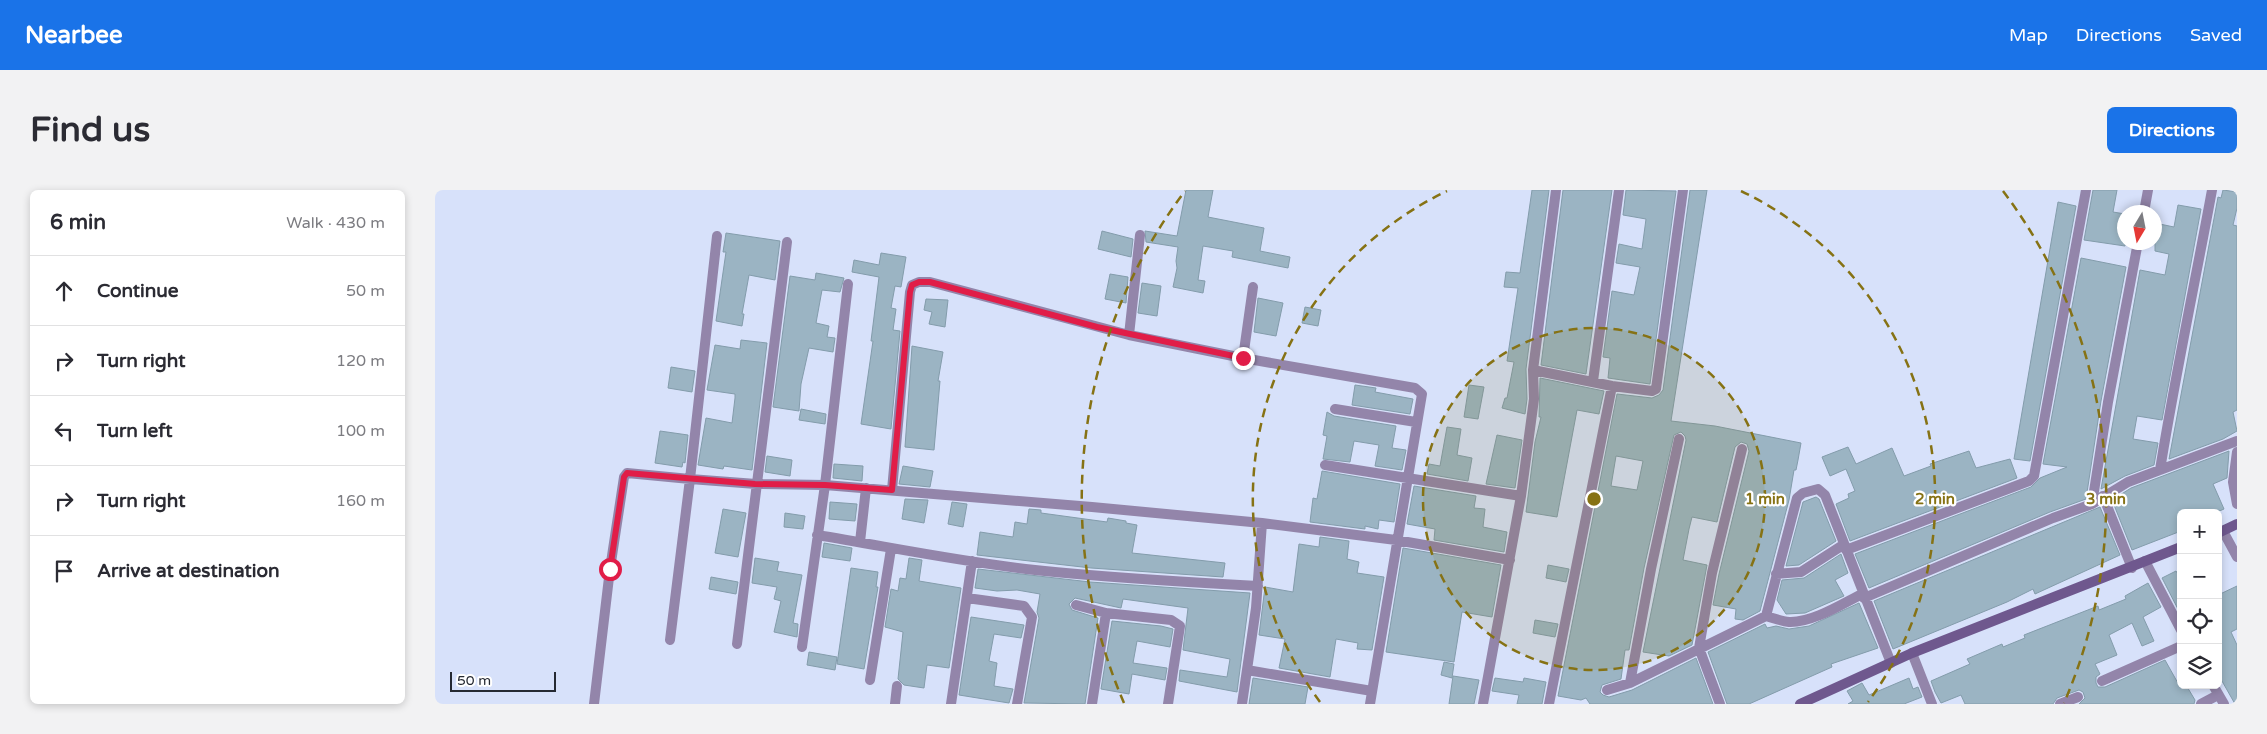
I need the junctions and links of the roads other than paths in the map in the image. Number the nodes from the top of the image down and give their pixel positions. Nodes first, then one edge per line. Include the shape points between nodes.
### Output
1 (1556, 190) edge
2 (1619, 190) edge
3 (1683, 190) edge
4 (2086, 190) edge
5 (2148, 190) edge
6 (2211, 190) edge
7 (2145, 205) edge
8 (1140, 235) dead end
9 (717, 236) dead end
10 (787, 242) dead end
11 (2136, 250) edge
12 (847, 284) dead end
13 (1253, 287) dead end
14 (1129, 334) junction
15 (1243, 358) junction
16 (1533, 370) junction
17 (1593, 381) junction
18 (1613, 386) junction
19 (1335, 409) dead end
20 (1416, 422) junction
21 (1679, 439) dead end
22 (2237, 441) edge
23 (1742, 449) dead end
24 (2237, 452) edge
25 (1325, 465) dead end
26 (2160, 470) junction
27 (690, 478) junction
28 (1407, 479) junction
29 (755, 484) junction
30 (825, 485) junction
31 (866, 488) junction
32 (892, 490) junction
33 (1521, 496) junction
34 (2103, 496) junction
35 (2092, 504) junction
36 (2237, 504) edge
37 (1262, 523) junction
38 (2237, 524) edge
39 (2222, 532) edge
40 (2222, 534) edge
41 (817, 535) junction
42 (1397, 540) junction
43 (860, 542) junction
44 (1845, 548) junction
45 (891, 549) junction
46 (2177, 549) edge
47 (2237, 557) edge
48 (1510, 560) junction
49 (972, 561) junction
50 (2145, 561) junction
51 (2132, 568) junction
52 (1777, 574) junction
53 (1258, 586) junction
54 (1863, 596) junction
55 (967, 598) junction
56 (1076, 605) dead end
57 (1106, 613) junction
58 (1766, 616) junction
59 (2177, 622) edge
60 (670, 640) dead end
61 (737, 644) dead end
62 (803, 647) dead end
63 (1699, 648) junction
64 (2177, 648) edge
65 (1912, 654) junction
66 (1891, 663) junction
67 (1247, 670) junction
68 (871, 680) dead end
69 (2101, 681) dead end
70 (1630, 683) junction
71 (897, 686) dead end
72 (1607, 690) dead end
73 (1372, 692) junction
74 (2078, 697) dead end
75 (2221, 699) edge
76 (594, 704) edge
77 (895, 704) edge
78 (951, 704) edge
79 (1017, 704) edge
80 (1092, 704) edge
81 (1168, 704) edge
82 (1242, 704) edge
83 (1371, 704) edge
84 (1483, 704) edge
85 (1549, 704) edge
86 (1720, 704) edge
87 (1800, 704) edge
88 (1932, 704) edge
89 (2060, 704) edge
90 (2201, 704) edge

1 - 16 street
2 - 17 street
3 - 18 street via 1657,389
4 - 44 street via 2034,476 2029,481
5 - 7 street
6 - 26 street
8 - 14 street
9 - 27 street
10 - 29 street
11 - 35 street
12 - 30 street
13 - 15 street
14 - 15 street
14 - 32 street via 930,282 912,285
15 - 20 street via 1415,388 1422,394
16 - 17 street
16 - 33 street via 1534,398
17 - 18 street
18 - 85 street
19 - 20 street
20 - 28 street
21 - 70 street
22 - 26 street
23 - 63 street
24 - 36 street via 2233,482
25 - 28 street
26 - 34 street
27 - 29 street
27 - 60 street
27 - 76 street via 632,472 624,477
28 - 33 street
28 - 42 street
29 - 30 street
29 - 61 street
30 - 31 street
30 - 41 street
31 - 32 street
31 - 43 street
32 - 37 street
33 - 48 street
34 - 35 street
34 - 51 street
35 - 54 street
37 - 42 street
37 - 53 street
38 - 39 street
40 - 47 street
41 - 43 street
41 - 62 street
42 - 48 street
42 - 73 street
43 - 45 street
44 - 52 street via 1801,572
44 - 52 street via 1825,495 1818,489 1803,493 1797,498
44 - 54 street
45 - 49 street
45 - 68 street
46 - 50 street
48 - 84 street
49 - 53 street via 1107,577
49 - 55 street
50 - 51 street
50 - 59 street
51 - 65 street
52 - 58 street
53 - 67 street
54 - 58 street via 1809,618 1789,622
54 - 66 street
55 - 78 street
55 - 79 street via 1024,606 1032,617
56 - 57 street
57 - 80 street
57 - 81 street via 1171,620 1180,626
58 - 63 street
63 - 70 street
63 - 86 street
64 - 69 street
65 - 66 street
65 - 88 street
66 - 87 street
67 - 73 street
67 - 82 street
70 - 72 street
71 - 77 street
73 - 83 street
74 - 89 street
75 - 90 street

